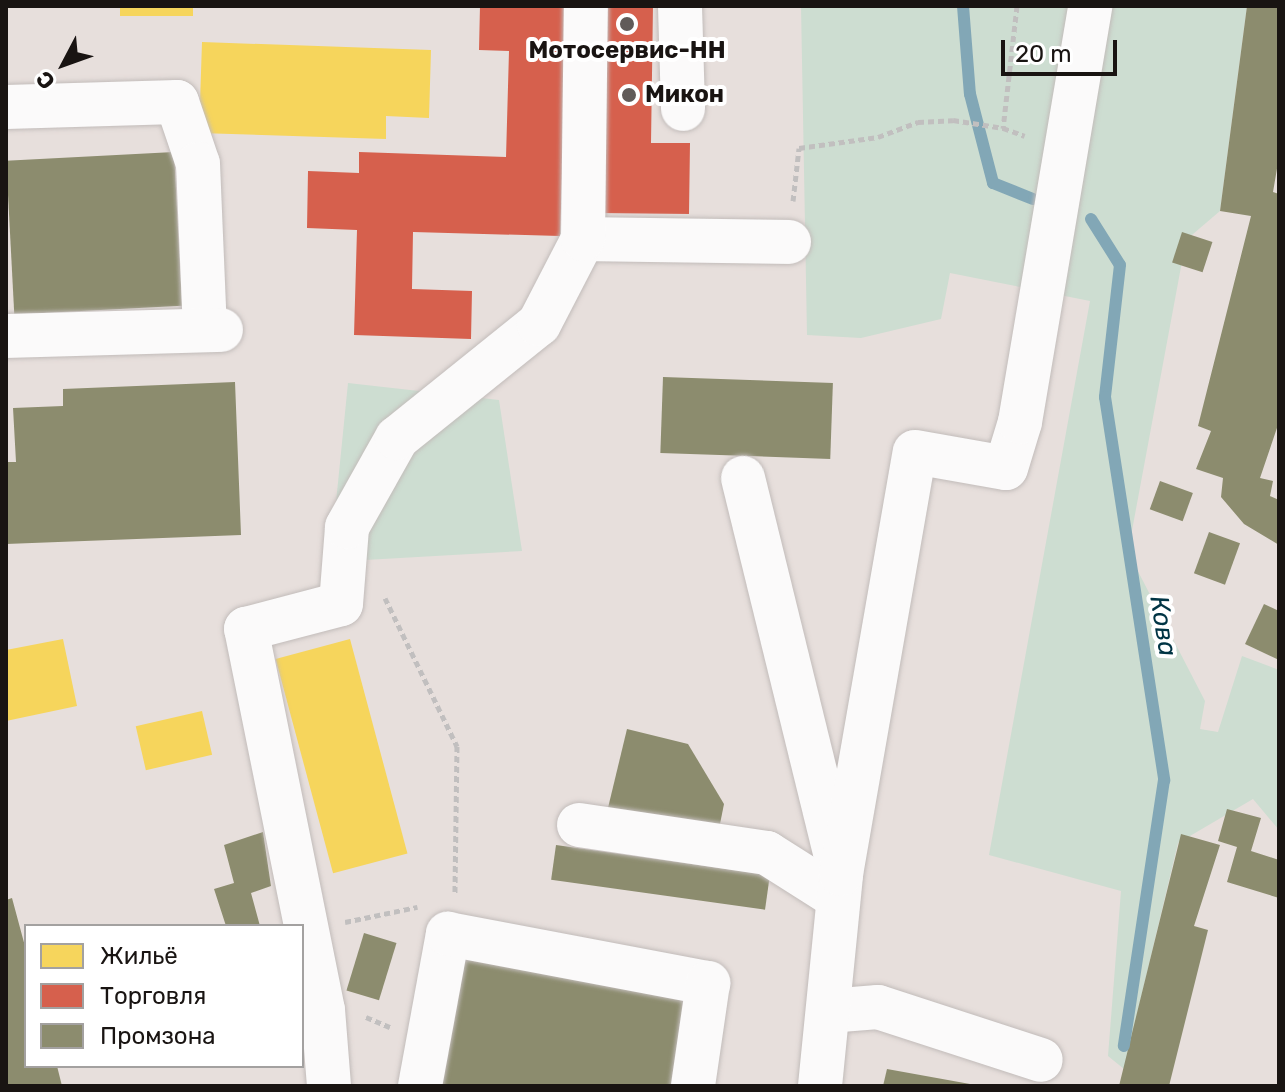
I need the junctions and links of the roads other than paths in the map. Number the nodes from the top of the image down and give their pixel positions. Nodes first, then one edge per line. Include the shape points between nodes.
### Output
1 (586, 6) edge
2 (680, 6) edge
3 (1090, 6) edge
4 (6, 107) edge
5 (683, 109) dead end
6 (583, 239) junction
7 (789, 242) road end
8 (6, 336) edge
9 (743, 478) dead end
10 (579, 825) dead end
11 (839, 886) junction
12 (828, 1011) junction
13 (1041, 1060) dead end
14 (329, 1086) edge
15 (420, 1086) edge
16 (693, 1086) edge
17 (820, 1086) edge

1 - 6 street
2 - 5 street
3 - 11 street via 1020,422 1006,468 915,452
4 - 8 street via 177,102 198,164 213,330
6 - 7 street
6 - 14 street via 539,324 397,438 347,527 341,604 246,629 322,1004
9 - 11 street
10 - 11 street via 767,853
11 - 12 street
12 - 13 street via 878,1007
12 - 17 street
15 - 16 street via 448,934 708,983

